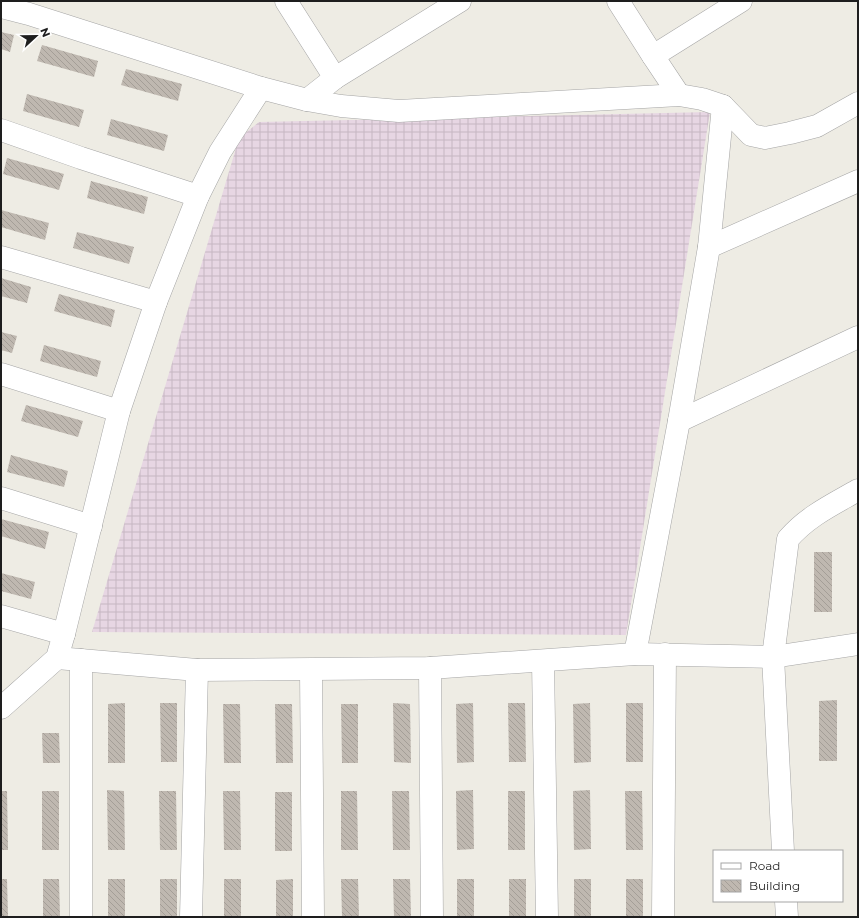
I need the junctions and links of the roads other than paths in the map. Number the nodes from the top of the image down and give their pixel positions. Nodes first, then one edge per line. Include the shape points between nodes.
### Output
1 (286, 1) edge
2 (618, 1) edge
3 (741, 1) edge
4 (448, 4) edge
5 (1, 7) edge
6 (652, 56) junction
7 (335, 78) junction
8 (261, 88) junction
9 (680, 95) junction
10 (307, 100) junction
11 (858, 103) edge
12 (723, 106) junction
13 (1, 130) edge
14 (858, 180) edge
15 (198, 196) junction
16 (709, 247) junction
17 (1, 257) edge
18 (156, 302) junction
19 (858, 337) edge
20 (1, 374) edge
21 (119, 411) junction
22 (680, 421) junction
23 (858, 490) edge
24 (1, 498) edge
25 (91, 526) junction
26 (1, 616) edge
27 (64, 634) junction
28 (858, 644) edge
29 (635, 654) junction
30 (665, 654) junction
31 (773, 657) junction
32 (57, 658) junction
33 (81, 660) junction
34 (543, 661) junction
35 (430, 668) junction
36 (197, 670) junction
37 (311, 670) junction
38 (1, 708) edge
39 (783, 850) edge
40 (786, 902) edge
41 (81, 917) edge
42 (191, 917) edge
43 (313, 917) edge
44 (432, 917) edge
45 (546, 917) edge
46 (663, 917) edge
47 (787, 917) edge

1 - 7 street
2 - 6 street
3 - 6 street
4 - 7 street
5 - 8 street
6 - 9 street
7 - 10 street
8 - 10 street
8 - 15 street via 220,152
9 - 10 street via 399,111
9 - 12 street
11 - 12 street via 816,126 765,138 751,135
12 - 16 street
13 - 15 street
14 - 16 street
15 - 18 street
16 - 22 street
17 - 18 street
18 - 21 street
19 - 22 street
20 - 21 street
21 - 25 street
22 - 29 street
23 - 31 street via 816,514 799,526 788,539
24 - 25 street
25 - 27 street
26 - 27 street
27 - 32 street
28 - 31 street
29 - 30 street
29 - 34 street
30 - 31 street
30 - 46 street
31 - 39 street
32 - 33 street
32 - 38 street
33 - 36 street
33 - 41 street
34 - 35 street
34 - 45 street
35 - 37 street
35 - 44 street
36 - 37 street
36 - 42 street
37 - 43 street
40 - 47 street

